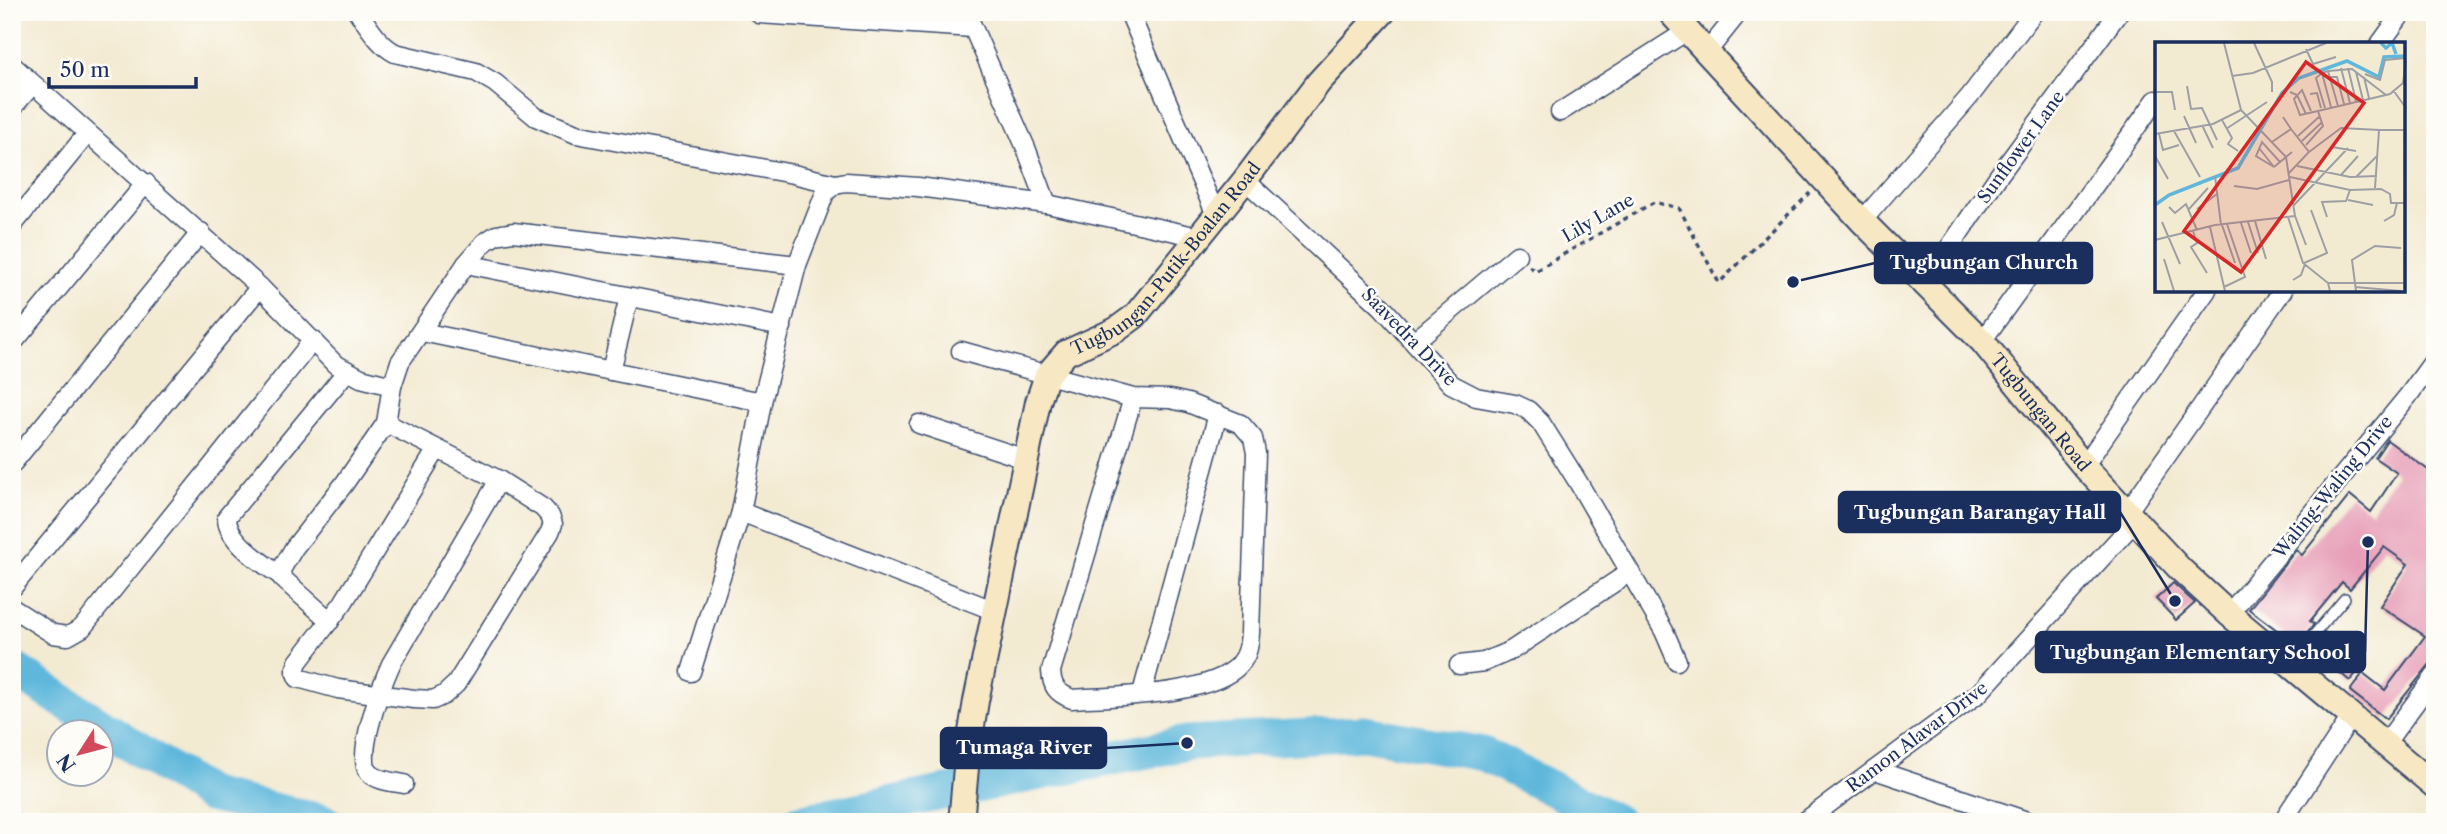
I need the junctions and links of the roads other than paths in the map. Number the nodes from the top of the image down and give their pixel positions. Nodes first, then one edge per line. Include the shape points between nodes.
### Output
1 (358, 12) edge
2 (1129, 12) edge
3 (1382, 12) edge
4 (1670, 12) edge
5 (1739, 12) edge
6 (2034, 12) edge
7 (2119, 12) edge
8 (2403, 12) edge
9 (759, 13) edge
10 (969, 20) edge
11 (1687, 31) junction
12 (2381, 42) edge
13 (1707, 52) junction
14 (12, 65) edge
15 (32, 85) junction
16 (2155, 103) edge
17 (12, 108) edge
18 (1560, 112) dead end
19 (87, 134) junction
20 (1245, 180) junction
21 (146, 183) junction
22 (835, 184) junction
23 (1047, 204) junction
24 (1216, 215) junction
25 (1862, 221) junction
26 (12, 226) edge
27 (201, 232) junction
28 (1199, 237) junction
29 (1517, 255) road end
30 (466, 264) junction
31 (797, 265) junction
32 (1925, 283) junction
33 (260, 287) junction
34 (2206, 292) edge
35 (2282, 292) edge
36 (629, 297) junction
37 (782, 327) junction
38 (422, 332) junction
39 (313, 340) junction
40 (1415, 341) junction
41 (1982, 341) junction
42 (12, 344) edge
43 (961, 351) dead end
44 (2435, 359) edge
45 (611, 371) junction
46 (346, 372) junction
47 (1047, 375) junction
48 (392, 386) junction
49 (1133, 398) junction
50 (762, 402) junction
51 (1218, 414) junction
52 (386, 423) junction
53 (919, 424) dead end
54 (437, 449) junction
55 (1025, 459) junction
56 (12, 464) edge
57 (2084, 466) junction
58 (499, 480) junction
59 (741, 512) junction
60 (2132, 515) junction
61 (1630, 572) junction
62 (280, 575) junction
63 (12, 588) edge
64 (2345, 598) dead end
65 (12, 608) edge
66 (995, 611) junction
67 (2229, 614) junction
68 (330, 621) junction
69 (1677, 661) dead end
70 (1459, 665) dead end
71 (2289, 665) junction
72 (691, 672) dead end
73 (2435, 677) edge
74 (1142, 693) junction
75 (378, 694) junction
76 (2351, 717) junction
77 (2385, 744) junction
78 (1875, 770) junction
79 (404, 784) dead end
80 (2435, 786) edge
81 (961, 822) edge
82 (1804, 822) edge
83 (2030, 822) edge
84 (2282, 822) edge

1 - 22 street via 387,49 476,72 536,117 576,134
2 - 24 street
3 - 20 main road, Tugbungan-Putik-Boalan Road via 1319,82
4 - 11 main road, Tugbungan Road
5 - 13 street
6 - 25 street via 1970,96
7 - 32 street, Sunflower Lane
8 - 12 street
9 - 10 street
10 - 23 street
11 - 13 main road, Tugbungan Road
11 - 18 street
13 - 25 main road, Tugbungan Road
14 - 15 street
15 - 17 street
15 - 19 street
16 - 41 street
19 - 21 street
19 - 26 street
20 - 24 main road, Tugbungan-Putik-Boalan Road
20 - 40 street, Saavedra Drive
21 - 27 street
21 - 42 street
22 - 23 street via 918,187
22 - 31 street via 825,193
23 - 28 street
24 - 28 main road, Tugbungan-Putik-Boalan Road
25 - 32 main road, Tugbungan Road
27 - 33 street
27 - 56 street
28 - 47 main road, Tugbungan-Putik-Boalan Road via 1135,316 1066,353
29 - 40 street
30 - 31 street via 485,242 513,232
30 - 36 street
30 - 38 street
31 - 37 street
32 - 41 main road, Tugbungan Road
33 - 39 street
33 - 63 street
34 - 57 street
35 - 60 street, Ramon Alavar Drive
36 - 37 street
36 - 45 street
37 - 50 street
38 - 45 street
38 - 48 street via 400,362
39 - 46 street
39 - 65 street via 82,628 68,636 53,634
40 - 61 street, Saavedra Drive via 1462,392 1515,404 1541,423
41 - 57 main road, Tugbungan Road
43 - 47 street
44 - 67 street, Waling-Waling Drive
45 - 50 street
46 - 48 street
46 - 62 street via 227,517 226,526 234,537
47 - 49 street
47 - 55 main road, Tugbungan-Putik-Boalan Road
48 - 52 street
49 - 51 street via 1170,399
49 - 74 street via 1051,671 1059,694 1072,699
50 - 59 street
51 - 74 street
51 - 74 street via 1241,424 1253,438 1256,453 1248,650 1224,677 1202,686
52 - 54 street
52 - 62 street via 294,548
53 - 55 street
54 - 58 street
54 - 68 street
55 - 66 main road, Tugbungan-Putik-Boalan Road
57 - 60 main road, Tugbungan Road
58 - 75 street
58 - 75 street via 543,508 553,524 550,532 456,684 433,700
59 - 66 street
59 - 72 street
60 - 67 main road, Tugbungan Road via 2180,569
60 - 78 street, Ramon Alavar Drive via 1979,694
61 - 69 street, Saavedra Drive
61 - 70 street via 1512,650 1484,662
62 - 68 street
64 - 71 lane
66 - 81 main road, Tugbungan-Putik-Boalan Road via 967,757
67 - 71 main road, Tugbungan Road
68 - 75 street via 299,662 296,676 338,689
71 - 76 main road, Tugbungan Road
73 - 77 street
75 - 79 street via 365,752 367,770 372,776
76 - 77 main road, Tugbungan Road
76 - 84 street
77 - 80 main road, Tugbungan Road
78 - 82 street, Ramon Alavar Drive
78 - 83 street

